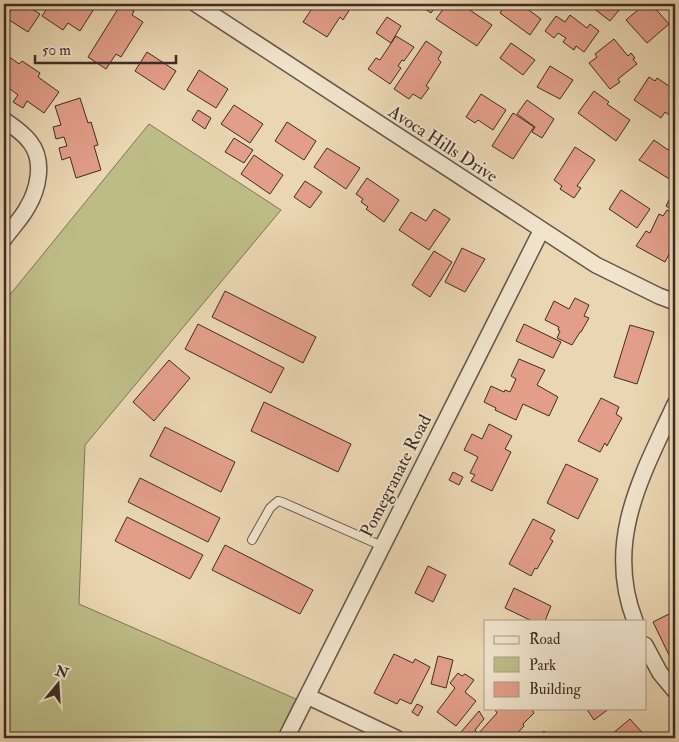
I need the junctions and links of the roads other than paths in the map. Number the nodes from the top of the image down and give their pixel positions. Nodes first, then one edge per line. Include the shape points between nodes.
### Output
1 (196, 4) edge
2 (4, 120) edge
3 (541, 230) junction
4 (4, 239) edge
5 (675, 302) edge
6 (675, 404) edge
7 (252, 540) dead end
8 (382, 546) junction
9 (635, 620) edge
10 (646, 647) edge
11 (675, 691) edge
12 (307, 696) junction
13 (286, 738) edge
14 (396, 738) edge

1 - 3 street, Avoca Hills Drive
2 - 4 street via 31,143 39,163 34,195
3 - 5 street, Avoca Hills Drive via 596,265
3 - 8 street, Pomegranate Road
6 - 9 street via 628,514 623,568 626,596
7 - 8 lane via 270,508 278,501
8 - 12 street, Pomegranate Road
10 - 11 street via 660,673
12 - 13 street, Pomegranate Road
12 - 14 street

